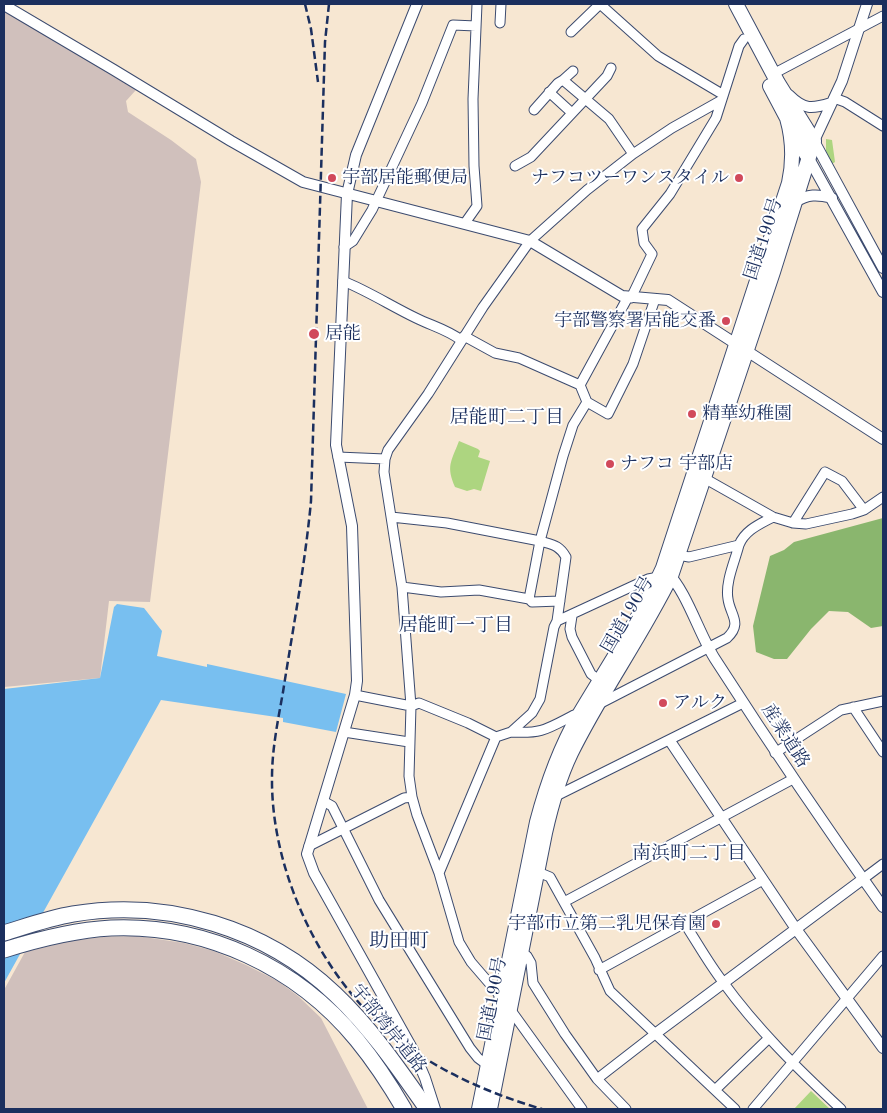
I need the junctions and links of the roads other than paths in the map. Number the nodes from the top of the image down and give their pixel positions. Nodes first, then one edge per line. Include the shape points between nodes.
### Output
1 (417, 4) edge
2 (477, 4) edge
3 (501, 4) edge
4 (600, 4) edge
5 (725, 4) edge
6 (867, 4) edge
7 (4, 5) edge
8 (741, 7) edge
9 (883, 16) edge
10 (500, 23) dead end
11 (476, 26) junction
12 (858, 29) junction
13 (571, 32) dead end
14 (744, 39) junction
15 (611, 68) dead end
16 (573, 70) dead end
17 (775, 79) junction
18 (563, 80) junction
19 (549, 92) junction
20 (721, 98) junction
21 (585, 99) junction
22 (832, 100) junction
23 (534, 110) dead end
24 (572, 113) junction
25 (787, 118) junction
26 (883, 126) edge
27 (814, 141) junction
28 (633, 154) junction
29 (808, 157) junction
30 (515, 166) dead end
31 (347, 194) junction
32 (832, 198) junction
33 (375, 202) junction
34 (795, 202) junction
35 (465, 224) junction
36 (530, 241) junction
37 (344, 247) junction
38 (764, 265) junction
39 (883, 268) edge
40 (343, 281) junction
41 (883, 292) edge
42 (630, 297) junction
43 (655, 298) junction
44 (463, 338) junction
45 (742, 348) junction
46 (580, 385) junction
47 (587, 402) junction
48 (883, 438) edge
49 (338, 457) junction
50 (385, 459) junction
51 (704, 478) junction
52 (883, 497) edge
53 (864, 510) junction
54 (391, 517) junction
55 (773, 517) junction
56 (793, 523) junction
57 (540, 541) junction
58 (739, 545) junction
59 (678, 556) junction
60 (665, 574) junction
61 (402, 587) junction
62 (529, 599) junction
63 (560, 601) junction
64 (572, 616) junction
65 (557, 621) junction
66 (707, 647) junction
67 (600, 680) junction
68 (355, 695) junction
69 (883, 701) edge
70 (743, 703) junction
71 (411, 706) junction
72 (852, 707) junction
73 (587, 709) junction
74 (548, 728) junction
75 (344, 732) junction
76 (511, 732) junction
77 (496, 737) junction
78 (566, 740) junction
79 (670, 741) junction
80 (409, 742) junction
81 (883, 752) edge
82 (775, 753) junction
83 (793, 779) junction
84 (412, 797) junction
85 (554, 797) junction
86 (323, 801) junction
87 (722, 818) junction
88 (343, 828) junction
89 (309, 846) junction
90 (883, 864) edge
91 (532, 870) junction
92 (439, 873) junction
93 (863, 879) junction
94 (763, 880) junction
95 (564, 902) junction
96 (883, 907) edge
97 (685, 924) junction
98 (796, 929) junction
99 (4, 934) edge
100 (4, 950) edge
101 (521, 952) junction
102 (883, 956) edge
103 (599, 970) junction
104 (723, 983) junction
105 (847, 998) junction
106 (506, 1004) junction
107 (655, 1034) junction
108 (769, 1038) junction
109 (883, 1048) edge
110 (792, 1063) junction
111 (492, 1067) junction
112 (597, 1079) junction
113 (715, 1090) junction
114 (404, 1109) edge
115 (427, 1109) edge
116 (434, 1109) edge
117 (479, 1109) edge
118 (490, 1109) edge
119 (582, 1109) edge
120 (626, 1109) edge
121 (735, 1109) edge
122 (753, 1109) edge
123 (841, 1109) edge

1 - 31 street via 356,155
2 - 11 street
3 - 10 street
4 - 13 street
4 - 20 street via 658,56
5 - 14 highway, 国道190号
6 - 12 street
7 - 31 street via 291,176
8 - 17 highway
9 - 12 street
11 - 33 street via 453,25 422,103
11 - 35 street via 473,99 477,206
12 - 17 street
12 - 22 street via 842,81
14 - 20 street
14 - 25 highway, 国道190号
15 - 21 street
16 - 18 street
17 - 22 street via 802,105 817,107
17 - 27 highway
18 - 19 street
18 - 21 street
19 - 23 street
19 - 24 street
20 - 28 street
20 - 42 street via 716,118 670,194 642,229 644,243 652,254
21 - 24 street
21 - 28 street via 609,119
22 - 26 street via 845,102
22 - 27 street
24 - 30 street via 531,157
25 - 29 highway, 国道190号
25 - 38 highway, 国道190号 via 792,143 792,170
27 - 29 highway, 国道190号
27 - 39 street
28 - 36 street
29 - 32 street
29 - 34 highway, 国道190号
29 - 38 highway, 国道190号
31 - 33 street
31 - 37 street
32 - 34 street via 811,195
32 - 41 street
33 - 35 street
33 - 37 street via 353,241
34 - 45 highway, 国道190号
35 - 36 street
36 - 42 street via 604,286
36 - 44 street
37 - 40 street
38 - 45 highway, 国道190号
40 - 44 street via 422,322
40 - 49 street via 336,429
42 - 43 street
42 - 46 street
43 - 45 street via 668,300
43 - 47 street via 633,364 608,414
44 - 46 street
44 - 50 street
45 - 48 street
45 - 51 highway, 国道190号
45 - 60 highway, 国道190号
46 - 47 street
47 - 57 street via 568,438
49 - 50 street
49 - 68 street via 352,526
50 - 54 street
51 - 55 street
51 - 59 highway, 国道190号
52 - 53 street
53 - 56 street via 806,524
53 - 56 street via 842,480 825,472
54 - 57 street
54 - 61 street
55 - 56 street
55 - 58 street via 748,532
57 - 62 street
57 - 63 street via 561,549 566,558
58 - 59 street via 688,557
58 - 66 street via 728,590 735,623 732,633
59 - 60 highway, 国道190号
60 - 64 street
60 - 66 street, 産業道路 via 686,603
60 - 67 highway, 国道190号
60 - 73 highway, 国道190号 via 658,602
61 - 62 street via 441,592 479,590
61 - 71 street
62 - 63 street via 532,602
63 - 65 street
64 - 65 street
64 - 67 street via 572,637 592,674
65 - 76 street via 540,699 532,713
66 - 70 street, 産業道路
66 - 73 street
67 - 73 highway, 国道190号
68 - 71 street
68 - 75 street
69 - 72 street
70 - 79 street
70 - 82 street, 産業道路
71 - 77 street via 419,703
71 - 80 street
72 - 81 street
72 - 82 street via 829,717
73 - 74 street
73 - 78 highway, 国道190号
73 - 85 highway, 国道190号
74 - 76 street via 530,733
74 - 78 street via 562,729
75 - 80 street
75 - 86 street
76 - 77 street
77 - 92 street
78 - 91 highway, 国道190号 via 543,799
79 - 85 street
79 - 87 street
80 - 84 street
82 - 83 street, 産業道路
83 - 87 street
83 - 93 street, 産業道路
84 - 88 street
84 - 92 street
85 - 91 highway, 国道190号
86 - 88 street via 332,806
86 - 89 street
87 - 94 street
87 - 95 street
88 - 89 street
88 - 111 street via 379,900 470,1048
89 - 116 street via 308,861 412,1050 426,1078
90 - 93 street
91 - 95 street via 550,877
91 - 101 highway, 国道190号
91 - 106 highway, 国道190号
92 - 106 street via 459,942 471,962
93 - 96 street, 産業道路
93 - 98 street
94 - 97 street
94 - 98 street
95 - 103 street
97 - 103 street
97 - 104 street
98 - 104 street
98 - 105 street
99 - 115 highway, 宇部湾岸道路 via 66,916 126,911 161,912 194,918 241,933 298,964 335,993 382,1046
100 - 114 highway, 宇部湾岸道路 via 65,933 112,928 179,933 227,946 287,977 335,1016 368,1053
101 - 106 highway, 国道190号
101 - 112 street via 531,963 533,983 539,994
102 - 105 street
103 - 107 street via 610,991
104 - 107 street
104 - 108 street
105 - 109 street
105 - 110 street
106 - 111 highway, 国道190号
106 - 119 street
107 - 112 street
107 - 113 street
108 - 110 street
108 - 113 street
110 - 122 street
110 - 123 street
111 - 117 highway, 国道190号
111 - 118 highway, 国道190号
112 - 120 street
113 - 121 street

